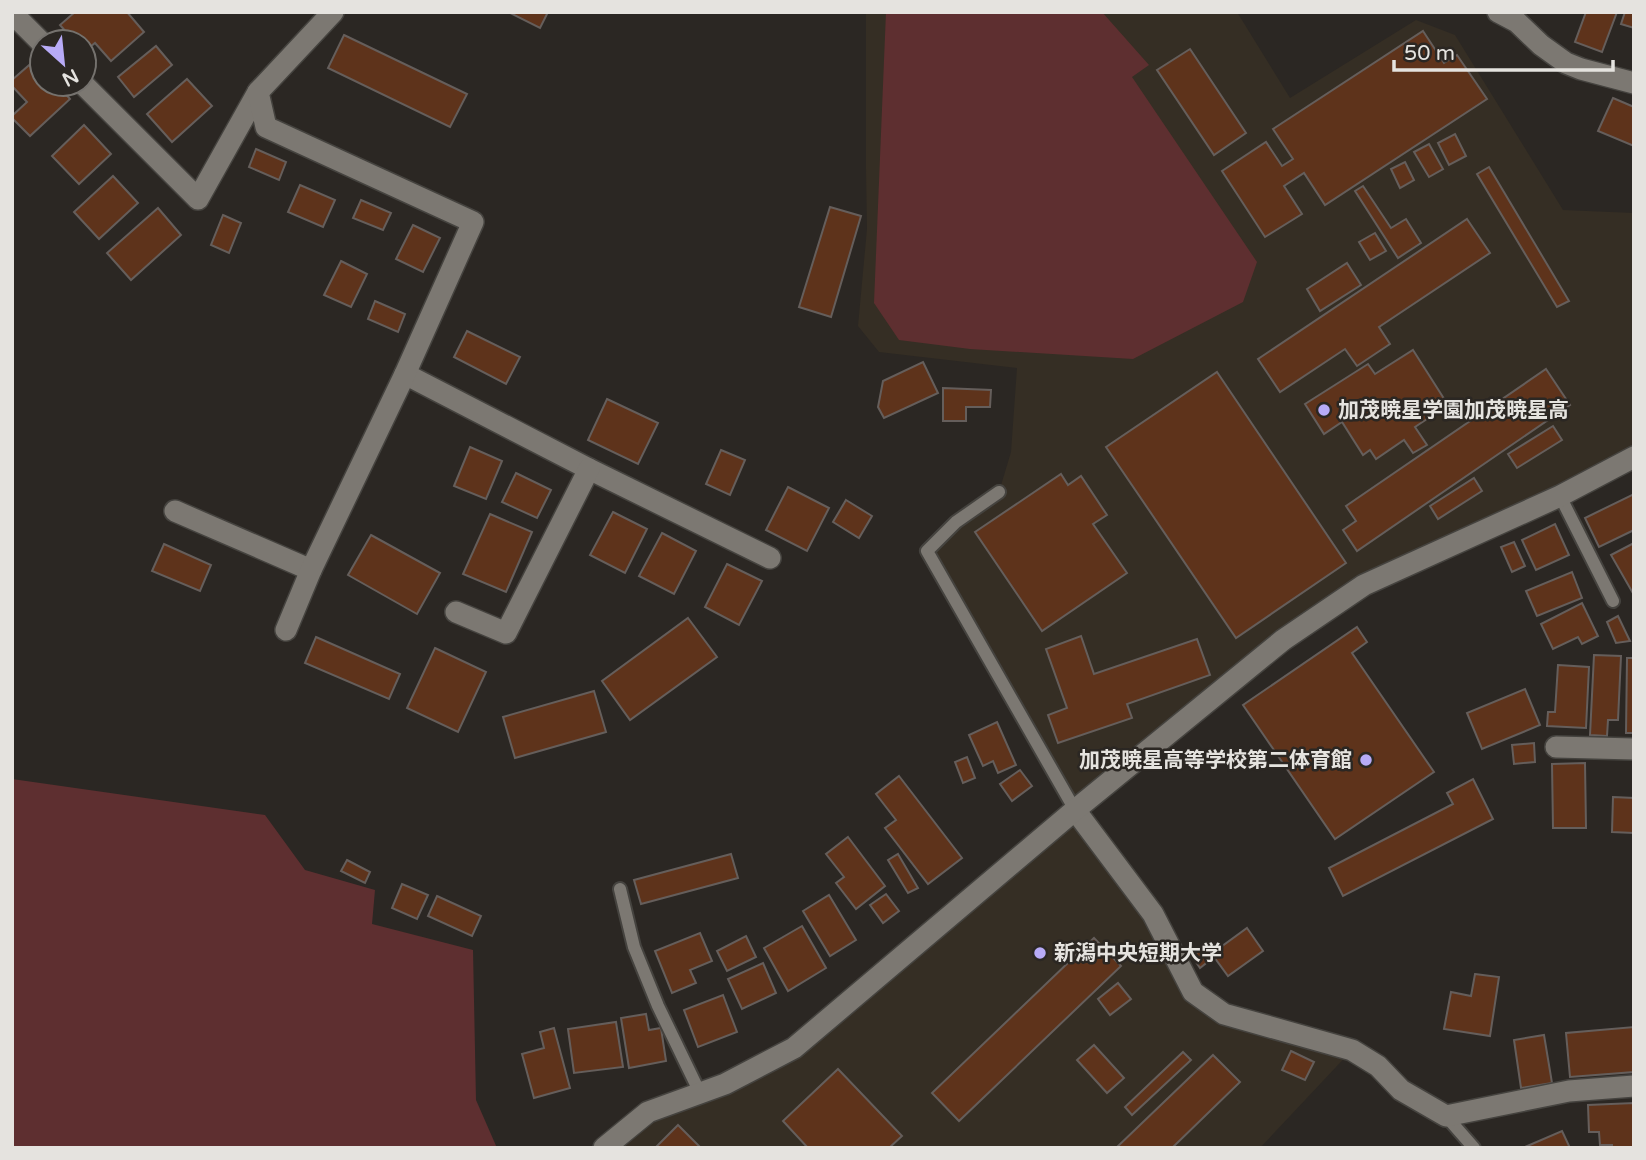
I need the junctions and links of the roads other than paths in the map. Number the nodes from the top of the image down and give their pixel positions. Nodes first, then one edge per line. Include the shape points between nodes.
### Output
1 (333, 12) edge
2 (1498, 12) edge
3 (12, 13) edge
4 (28, 29) edge
5 (1634, 83) edge
6 (258, 92) junction
7 (97, 98) edge
8 (405, 374) junction
9 (1634, 457) edge
10 (589, 469) junction
11 (999, 492) dead end
12 (1560, 496) junction
13 (175, 511) dead end
14 (770, 558) dead end
15 (311, 570) junction
16 (1613, 601) dead end
17 (456, 612) dead end
18 (286, 630) dead end
19 (1556, 747) dead end
20 (1634, 749) edge
21 (1075, 810) junction
22 (620, 890) dead end
23 (1634, 1086) edge
24 (700, 1093) junction
25 (1447, 1116) junction
26 (604, 1148) edge
27 (1474, 1148) edge

1 - 6 street
2 - 5 street via 1566,63
3 - 4 street
6 - 7 street via 198,199
6 - 8 street via 266,127 473,222
8 - 10 street
8 - 15 street
9 - 12 street
10 - 14 street
10 - 17 street via 506,633
11 - 21 lane via 956,522 927,551
12 - 16 lane
12 - 21 street via 1364,585 1283,640
13 - 15 street
15 - 18 street
19 - 20 street
21 - 24 street via 794,1048
21 - 25 street via 1153,914 1193,992 1224,1014 1352,1050 1378,1066 1401,1090
22 - 24 lane via 634,947
23 - 25 street via 1569,1091
24 - 26 street via 648,1112
25 - 27 lane

